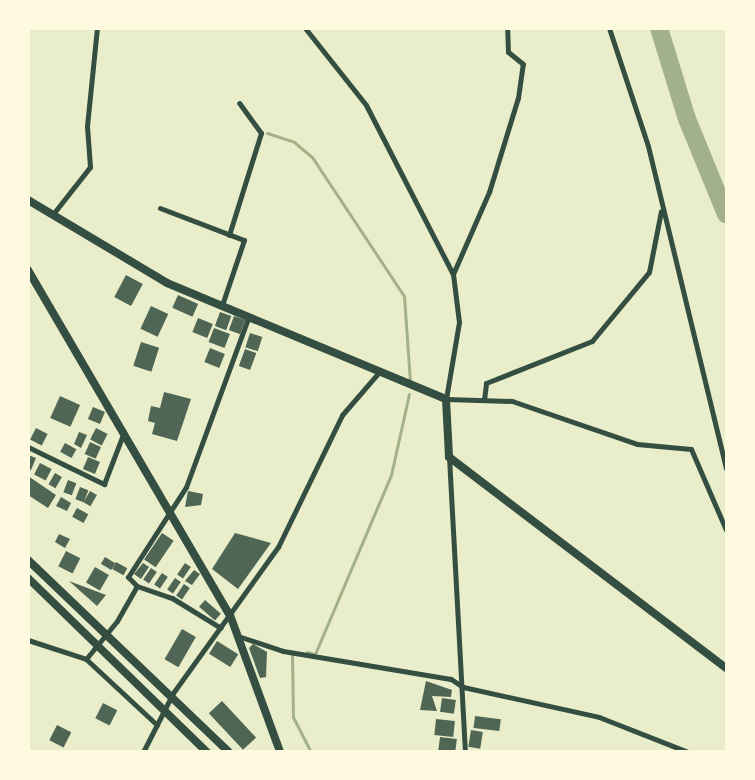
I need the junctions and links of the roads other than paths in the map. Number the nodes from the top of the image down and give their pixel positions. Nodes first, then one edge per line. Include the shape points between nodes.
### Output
1 (97, 28) edge
2 (305, 28) edge
3 (507, 28) edge
4 (609, 28) edge
5 (239, 103) dead end
6 (28, 200) edge
7 (160, 208) dead end
8 (661, 208) junction
9 (53, 214) junction
10 (229, 235) junction
11 (28, 270) edge
12 (453, 274) junction
13 (222, 306) junction
14 (249, 316) junction
15 (380, 371) junction
16 (446, 399) junction
17 (484, 400) junction
18 (124, 432) junction
19 (28, 447) edge
20 (449, 456) junction
21 (726, 469) edge
22 (168, 507) junction
23 (726, 530) edge
24 (28, 560) edge
25 (28, 578) edge
26 (137, 586) junction
27 (230, 615) junction
28 (221, 628) junction
29 (108, 633) junction
30 (241, 637) junction
31 (28, 639) edge
32 (100, 644) junction
33 (86, 659) junction
34 (726, 668) edge
35 (463, 687) junction
36 (173, 693) junction
37 (165, 709) junction
38 (157, 725) junction
39 (143, 752) edge
40 (207, 752) edge
41 (229, 752) edge
42 (280, 752) edge
43 (465, 752) edge
44 (688, 752) edge

1 - 9 street via 87,126 90,167
2 - 12 street via 366,105
3 - 12 street via 508,52 523,64 518,98 489,192
4 - 8 street via 648,146
5 - 10 street via 261,133
6 - 9 main road
7 - 10 street
8 - 17 street via 649,272 592,341 486,383
8 - 21 street
9 - 13 main road via 108,251
10 - 13 street via 244,240
11 - 18 main road
12 - 16 street via 459,322
13 - 14 main road
14 - 15 main road
14 - 22 street via 186,487
15 - 16 main road
15 - 27 street via 342,415 278,547
16 - 17 street
16 - 20 main road
17 - 23 street via 513,401 637,444 691,449
18 - 19 street via 104,484
18 - 22 main road
20 - 34 main road
20 - 35 street via 452,591
22 - 26 street via 128,577
22 - 27 main road
24 - 29 highway
25 - 32 highway
26 - 28 street via 172,598
26 - 29 street
27 - 28 street
27 - 30 main road
28 - 36 street
29 - 32 street
29 - 36 highway
30 - 35 street via 283,651 452,679
30 - 42 main road
31 - 33 street
32 - 33 street
32 - 37 highway
33 - 38 street
35 - 43 street
35 - 44 street via 599,717
36 - 37 street
36 - 41 highway
37 - 38 street
37 - 40 highway
38 - 39 street

